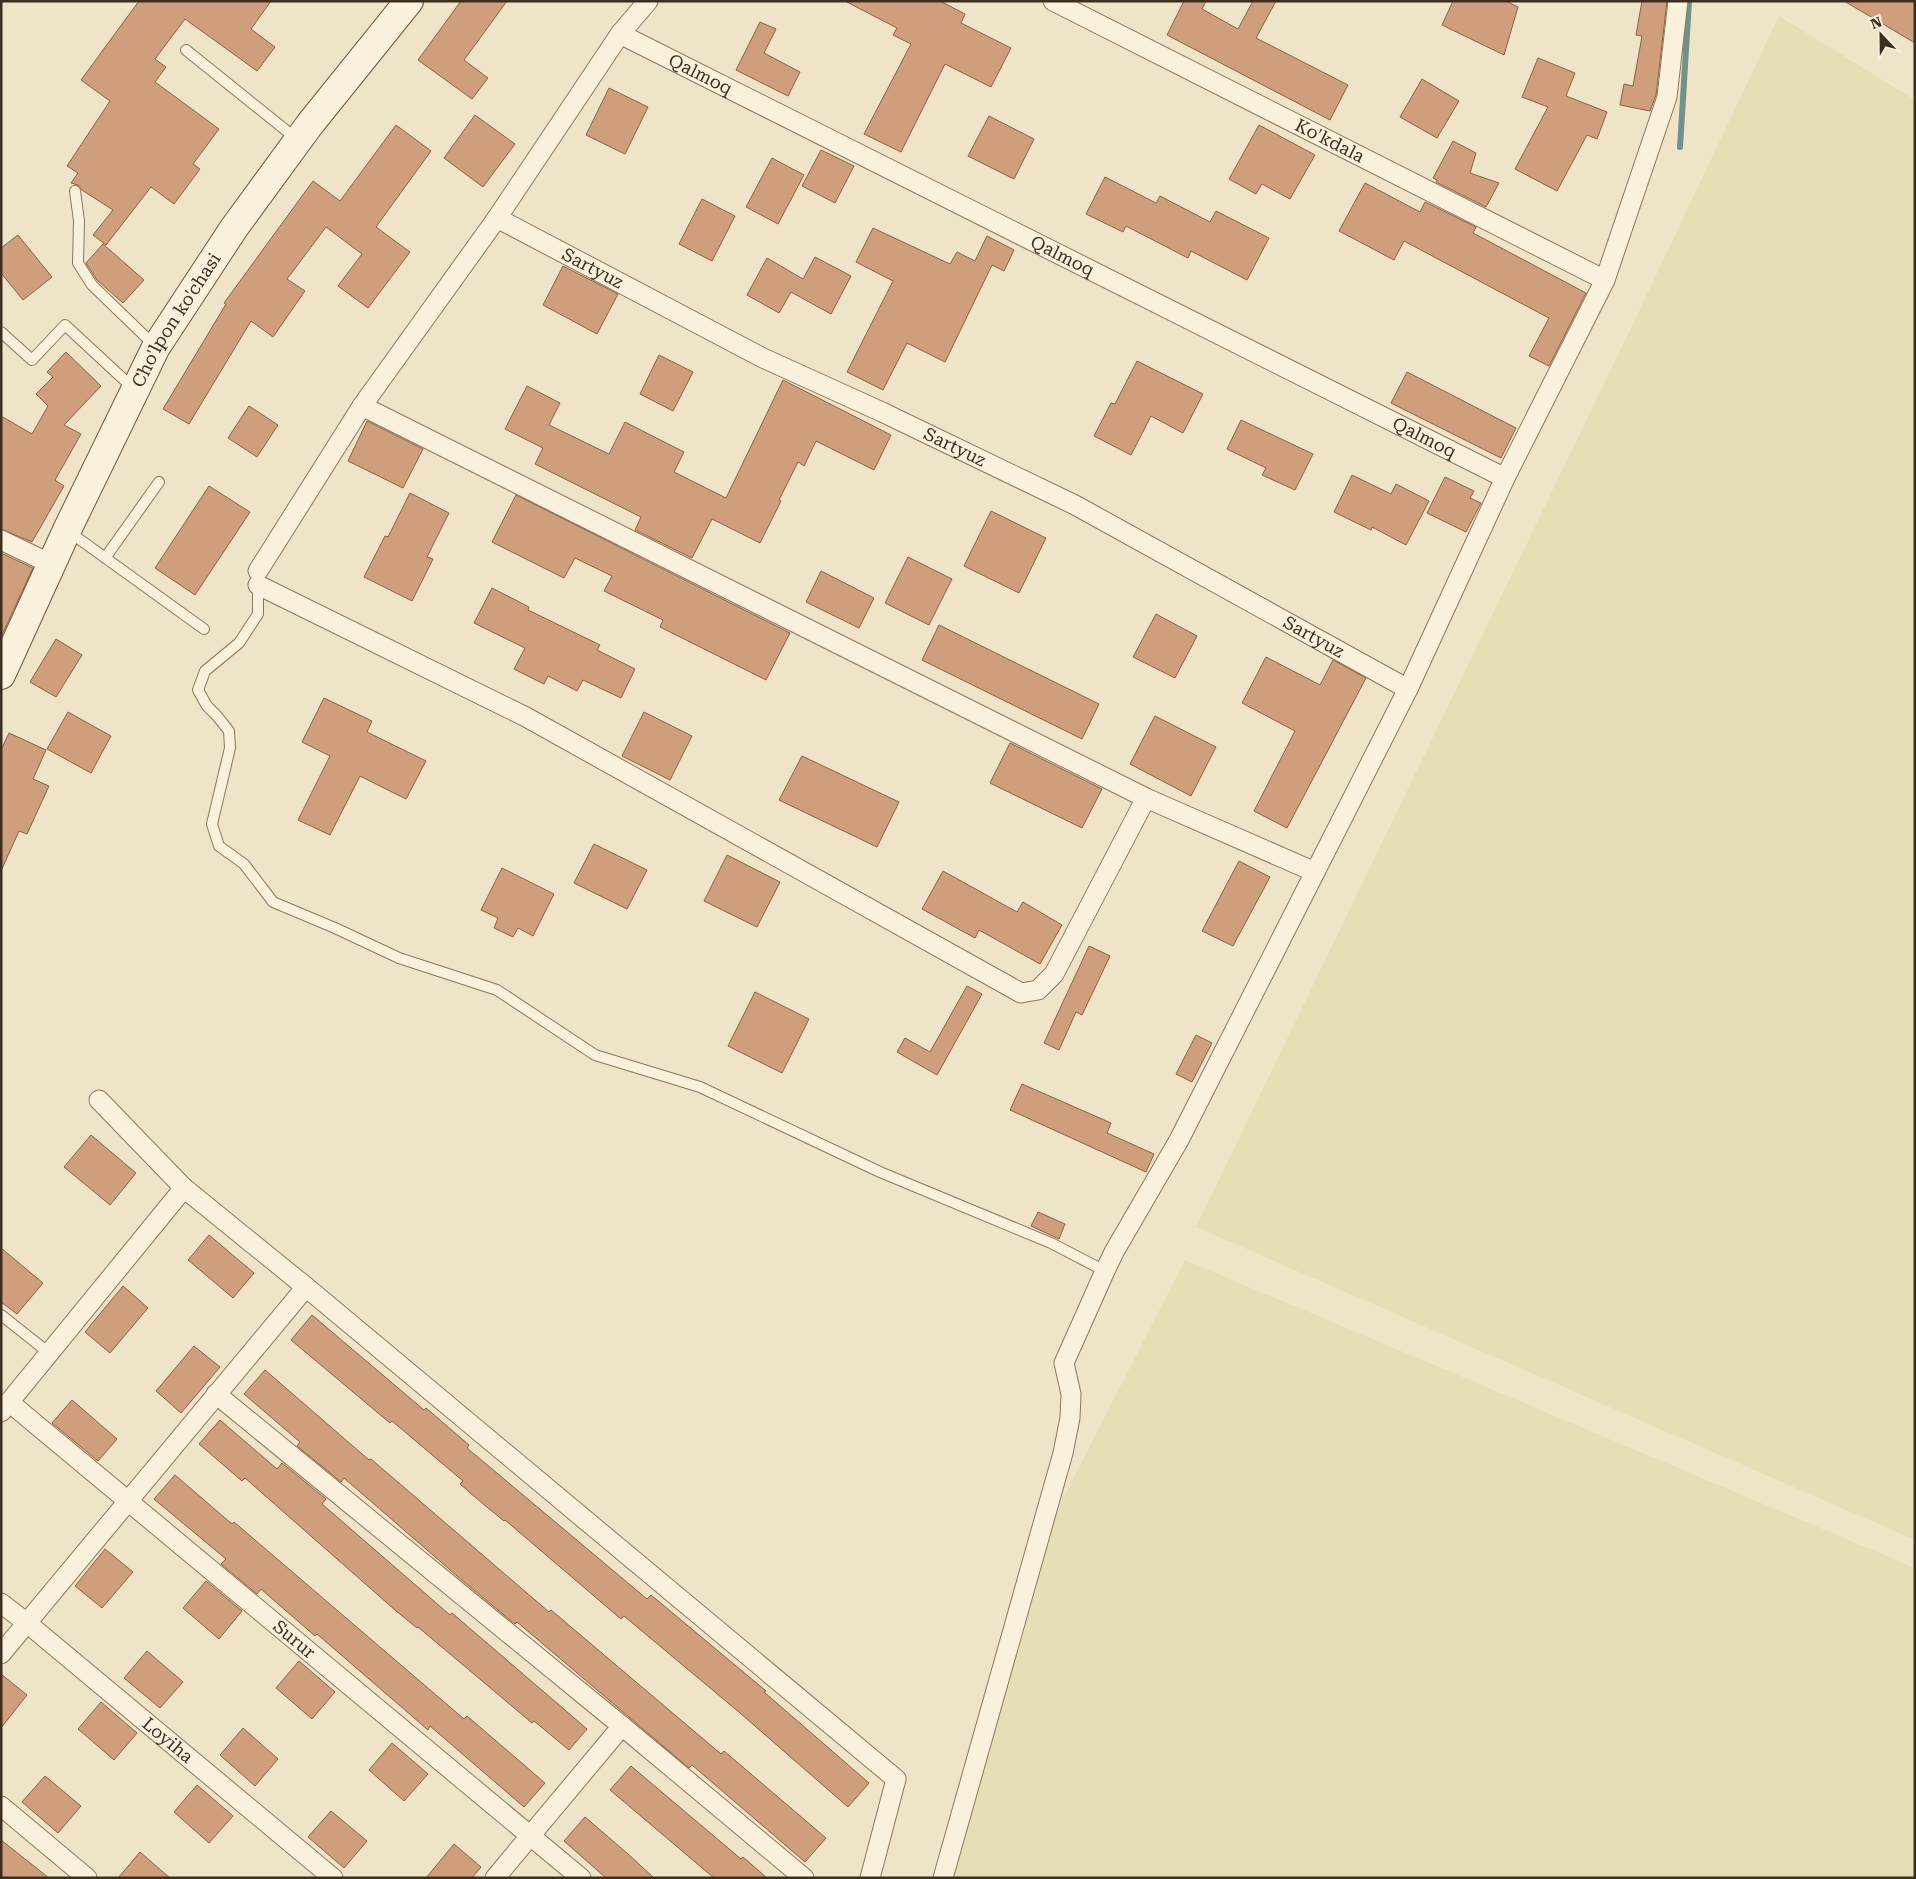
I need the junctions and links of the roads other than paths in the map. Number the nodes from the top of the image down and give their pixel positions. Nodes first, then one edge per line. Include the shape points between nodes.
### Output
1 (409, 1) edge
2 (648, 1) edge
3 (1053, 1) edge
4 (1678, 1) edge
5 (620, 34) junction
6 (186, 50) dead end
7 (298, 141) junction
8 (76, 191) dead end
9 (497, 218) junction
10 (1605, 280) junction
11 (1, 332) edge
12 (156, 347) junction
13 (136, 390) junction
14 (362, 406) junction
15 (1505, 478) junction
16 (159, 482) dead end
17 (67, 530) junction
18 (1, 540) edge
19 (105, 558) junction
20 (51, 564) junction
21 (258, 578) junction
22 (204, 629) dead end
23 (1, 676) edge
24 (1408, 688) junction
25 (1146, 798) junction
26 (1315, 872) junction
27 (99, 1100) dead end
28 (184, 1188) junction
29 (1105, 1271) junction
30 (306, 1287) junction
31 (1, 1315) edge
32 (49, 1353) junction
33 (216, 1394) junction
34 (5, 1407) edge
35 (129, 1502) junction
36 (1, 1604) edge
37 (27, 1623) junction
38 (1, 1654) edge
39 (622, 1726) junction
40 (1, 1806) edge
41 (530, 1836) junction
42 (86, 1878) edge
43 (333, 1878) edge
44 (495, 1878) edge
45 (581, 1878) edge
46 (804, 1878) edge
47 (870, 1878) edge
48 (942, 1878) edge

1 - 7 main road, Cho'lpon ko'chasi
2 - 5 street
3 - 10 street, Ko'kdala
4 - 10 street via 1667,98
5 - 9 street
5 - 15 street, Qalmoq
6 - 7 lane
7 - 12 main road, Cho'lpon ko'chasi via 234,228
8 - 12 lane via 78,263 92,284
9 - 14 street
9 - 24 street, Sartyuz via 763,358 1075,505
10 - 15 street
11 - 13 lane via 32,360 65,325
12 - 13 main road, Cho'lpon ko'chasi
13 - 17 main road, Cho'lpon ko'chasi
14 - 21 street
14 - 25 street
15 - 24 street
16 - 19 lane
17 - 19 lane
17 - 20 main road, Cho'lpon ko'chasi
18 - 20 street
19 - 22 lane
20 - 23 main road, Cho'lpon ko'chasi
21 - 25 street via 526,718 1021,993 1038,990 1054,974
21 - 29 lane via 258,614 239,643 205,671 198,690 206,706 229,731 230,748 212,824 219,846 244,864 273,902 399,958 497,990 595,1055 700,1086 880,1172 1051,1243
24 - 26 street
25 - 26 street
26 - 29 street via 1179,1140
27 - 28 street
28 - 30 street
28 - 32 street
29 - 48 street via 1064,1362 1071,1394 1063,1453
30 - 33 street
30 - 47 street via 896,1779
31 - 32 lane
32 - 34 street
33 - 35 street
33 - 39 street
34 - 35 street, Surur
35 - 37 street
35 - 41 street, Surur
36 - 37 street, Loyiha
37 - 38 street
37 - 43 street, Loyiha
39 - 41 street
39 - 46 street
40 - 42 street
41 - 44 street
41 - 45 street, Surur

